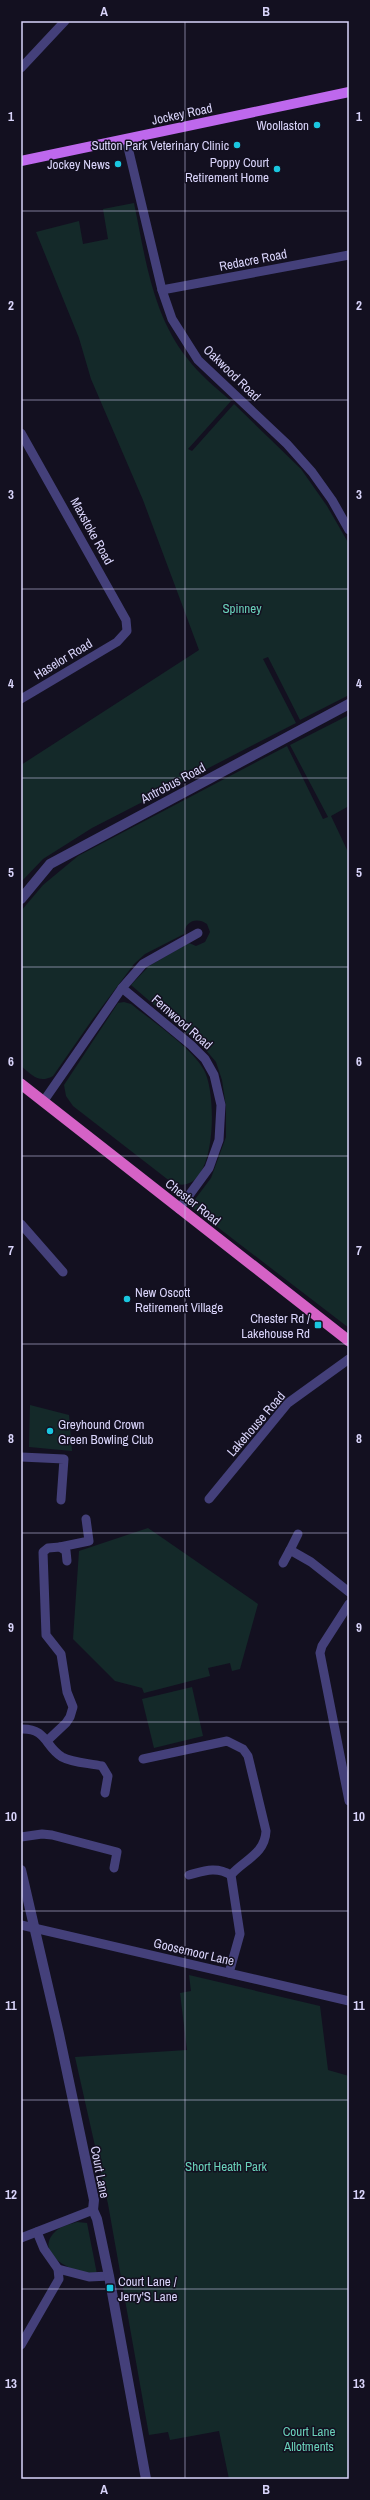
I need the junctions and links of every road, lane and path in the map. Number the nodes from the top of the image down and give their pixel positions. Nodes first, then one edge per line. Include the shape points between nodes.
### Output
1 (65, 21) edge
2 (21, 68) edge
3 (349, 92) edge
4 (126, 139) junction
5 (21, 161) edge
6 (349, 255) edge
7 (162, 290) junction
8 (21, 434) edge
9 (349, 530) edge
10 (117, 642) joint
11 (21, 699) edge
12 (349, 704) edge
13 (21, 899) edge
14 (198, 932) dead end
15 (122, 988) junction
16 (21, 1084) edge
17 (44, 1102) junction
18 (180, 1209) junction
19 (21, 1224) edge
20 (63, 1272) dead end
21 (349, 1341) edge
22 (349, 1359) edge
23 (21, 1457) edge
24 (209, 1499) dead end
25 (61, 1500) dead end
26 (86, 1520) dead end
27 (298, 1534) dead end
28 (60, 1547) junction
29 (290, 1550) junction
30 (67, 1560) dead end
31 (283, 1563) dead end
32 (349, 1592) edge
33 (349, 1604) edge
34 (21, 1729) edge
35 (48, 1740) junction
36 (143, 1759) dead end
37 (105, 1793) dead end
38 (349, 1799) edge
39 (21, 1837) edge
40 (114, 1868) dead end
41 (21, 1870) edge
42 (189, 1875) dead end
43 (230, 1875) junction
44 (21, 1925) edge
45 (34, 1927) junction
46 (229, 1973) junction
47 (349, 2001) edge
48 (94, 2210) junction
49 (37, 2232) junction
50 (21, 2238) edge
51 (58, 2269) junction
52 (109, 2276) junction
53 (21, 2345) edge
54 (146, 2479) edge

1 - 2 street
3 - 4 main road, Jockey Road
4 - 5 main road, Jockey Road
4 - 7 street, Oakwood Road
6 - 7 street, Redacre Road
7 - 9 street, Oakwood Road via 172,320 187,346 211,373 302,461 332,500
8 - 10 street, Maxstoke Road via 126,620 127,630
10 - 11 street, Haselor Road
12 - 13 street, Antrobus Road via 50,864
14 - 15 street via 143,964
15 - 17 street
15 - 18 street, Fernwood Road via 191,1045 205,1059 214,1075 221,1105 219,1140 209,1168
16 - 17 highway, Chester Road
17 - 18 highway, Chester Road
18 - 21 highway, Chester Road
19 - 20 street
22 - 24 street, Lakehouse Road via 288,1403
23 - 25 street via 64,1459
26 - 28 street via 89,1541
27 - 29 street
28 - 30 street via 66,1551
28 - 35 street via 48,1548 43,1552 45,1627 49,1641 61,1654 67,1692 73,1707 66,1723
29 - 31 street
29 - 32 street via 311,1562
33 - 38 street via 322,1646 320,1654
34 - 35 street via 31,1729
35 - 37 street via 61,1756 68,1760 102,1766 106,1770 108,1783
36 - 43 street via 219,1742 231,1742 243,1749 252,1767 266,1839 257,1853
39 - 40 street via 52,1835 117,1852
41 - 45 street, Court Lane
42 - 43 street via 213,1869
43 - 46 street via 240,1934
44 - 45 street, Goosemoor Lane
45 - 46 street, Goosemoor Lane
45 - 48 street, Court Lane via 69,2080
46 - 47 street, Goosemoor Lane
48 - 49 street
48 - 52 street, Court Lane
49 - 50 street
49 - 51 street via 44,2249
51 - 52 street via 89,2277
51 - 53 street via 59,2279
52 - 54 street, Court Lane

